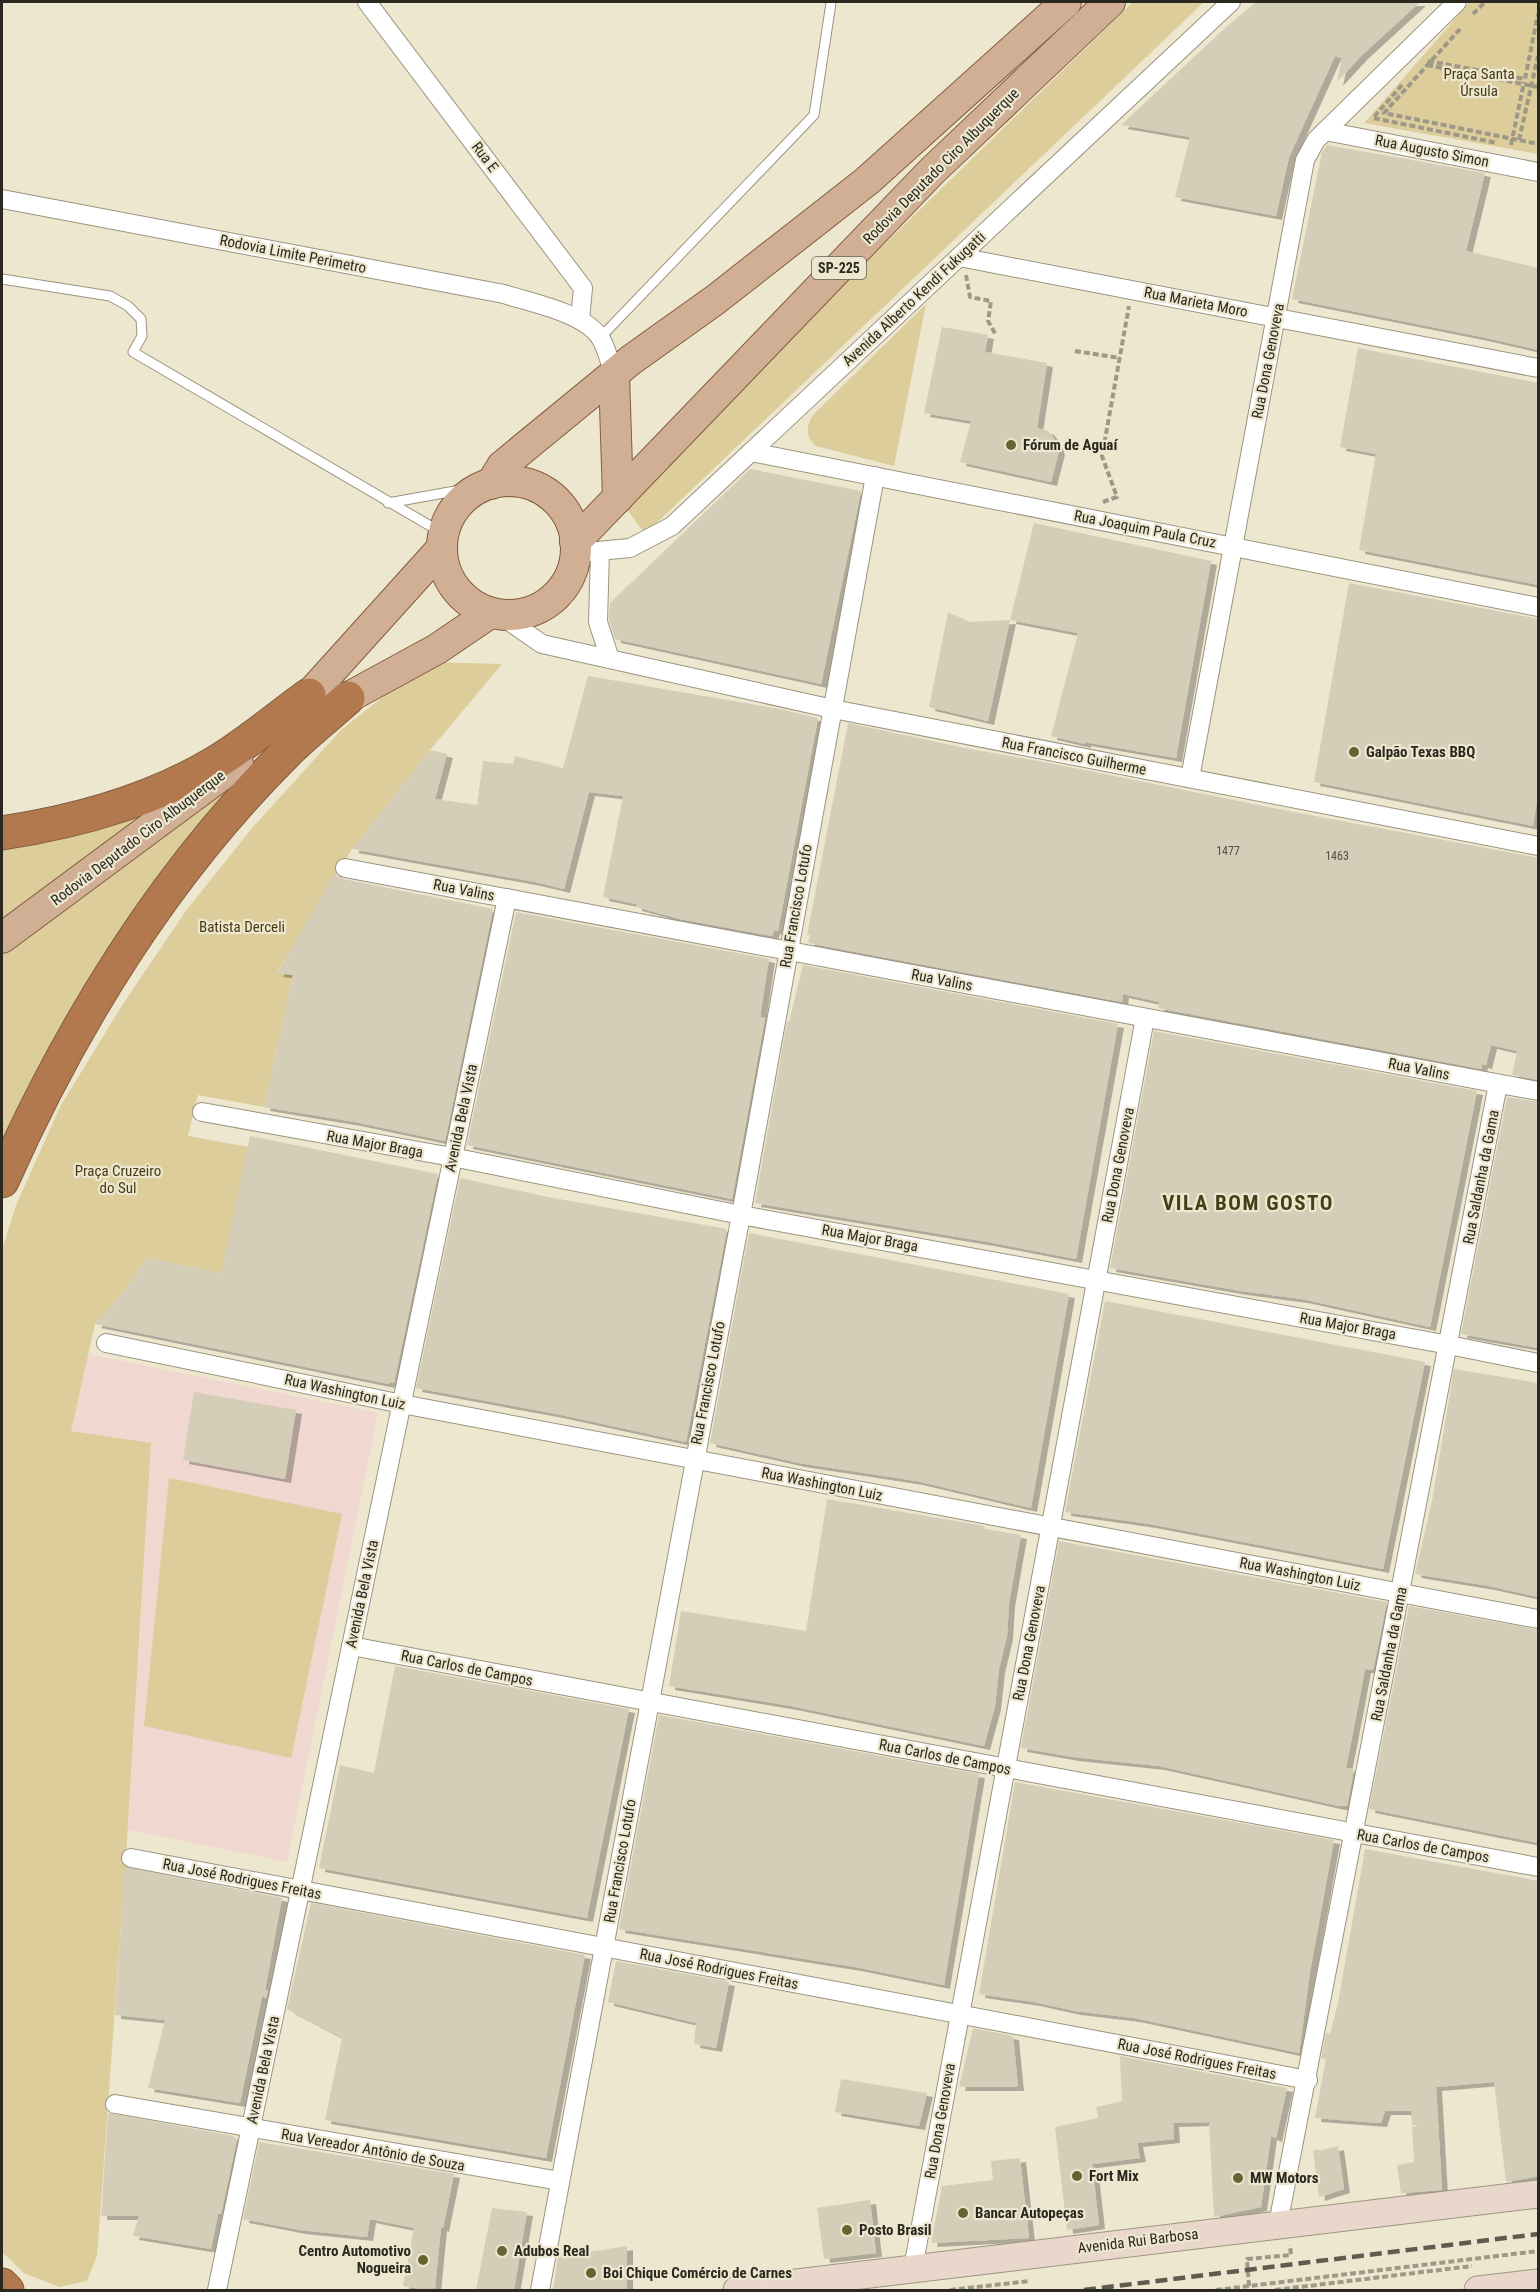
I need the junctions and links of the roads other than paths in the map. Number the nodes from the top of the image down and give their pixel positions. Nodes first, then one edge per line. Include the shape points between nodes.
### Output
1 (367, 2) edge
2 (1066, 2) edge
3 (1110, 2) edge
4 (1231, 2) edge
5 (1457, 2) edge
6 (831, 3) dead end
7 (1325, 131) junction
8 (1539, 172) edge
9 (2, 200) edge
10 (959, 257) junction
11 (2, 279) edge
12 (1276, 317) junction
13 (580, 320) junction
14 (600, 338) junction
15 (1539, 368) edge
16 (614, 375) junction
17 (751, 452) junction
18 (875, 476) junction
19 (487, 485) junction
20 (618, 498) junction
21 (388, 503) junction
22 (443, 541) junction
23 (1233, 547) junction
24 (584, 549) junction
25 (1539, 607) edge
26 (495, 614) junction
27 (610, 659) junction
28 (309, 695) junction
29 (348, 698) junction
30 (832, 709) junction
31 (273, 737) junction
32 (1190, 778) junction
33 (2, 833) edge
34 (1539, 846) edge
35 (345, 868) dead end
36 (507, 898) junction
37 (2, 938) edge
38 (788, 951) junction
39 (1145, 1018) junction
40 (1498, 1084) junction
41 (1539, 1091) edge
42 (202, 1112) dead end
43 (452, 1157) junction
44 (2, 1181) edge
45 (741, 1215) junction
46 (1096, 1280) junction
47 (106, 1343) dead end
48 (1449, 1345) junction
49 (1539, 1364) edge
50 (402, 1404) junction
51 (694, 1460) junction
52 (1050, 1527) junction
53 (1401, 1593) junction
54 (1539, 1619) edge
55 (351, 1646) junction
56 (649, 1702) junction
57 (1005, 1768) junction
58 (1355, 1833) junction
59 (131, 1858) dead end
60 (1539, 1867) edge
61 (301, 1890) junction
62 (604, 1947) junction
63 (959, 2014) junction
64 (1308, 2080) junction
65 (115, 2104) dead end
66 (251, 2129) junction
67 (560, 2181) junction
68 (1539, 2194) edge
69 (1283, 2224) junction
70 (913, 2268) junction
71 (1479, 2278) edge
72 (2, 2285) edge
73 (1532, 2286) edge
74 (6, 2290) edge
75 (217, 2290) edge
76 (540, 2290) edge
77 (737, 2290) edge

1 - 13 street, Rua E via 583,288
2 - 16 main road via 867,181
3 - 20 main road, Rodovia Deputado Ciro Albuquerque / SP-225 via 932,171
4 - 10 street, Avenida Alberto Kendi Fukugatti
5 - 7 street, Rua Dona Genoveva
6 - 14 lane via 814,115
7 - 8 street, Rua Augusto Simon
7 - 12 street, Rua Dona Genoveva via 1305,160
9 - 13 street, Rodovia Limite Perimetro via 504,294 561,310
10 - 12 street, Rua Marieta Moro
10 - 17 street, Avenida Alberto Kendi Fukugatti
11 - 21 lane via 110,296 128,306 141,319 142,336 133,352
12 - 15 street, Rua Marieta Moro
12 - 23 street, Rua Dona Genoveva
13 - 14 street
14 - 16 street
16 - 19 main road via 502,466
16 - 20 main road
17 - 18 street, Rua Joaquim Paula Cruz
17 - 24 street, Avenida Alberto Kendi Fukugatti via 672,526 630,548
18 - 23 street, Rua Joaquim Paula Cruz
18 - 30 street, Rua Francisco Lotufo
19 - 21 lane
19 - 22 main road via 469,494 458,506 449,519
19 - 24 main road via 513,481 534,486 552,497 567,514
20 - 24 main road, Rodovia Deputado Ciro Albuquerque / SP-225
21 - 22 lane
22 - 26 main road via 445,569 455,588 470,603
22 - 28 main road, Rodovia Deputado Ciro Albuquerque
23 - 25 street, Rua Joaquim Paula Cruz
23 - 32 street, Rua Dona Genoveva
24 - 26 main road via 557,595 541,608 521,614
24 - 27 street via 598,622
26 - 27 street, Rua Francisco Guilherme via 542,645
26 - 29 main road, Rodovia Deputado Ciro Albuquerque
27 - 30 street, Rua Francisco Guilherme
28 - 31 main road, Rodovia Deputado Ciro Albuquerque
28 - 33 highway via 214,764 179,782 106,810
29 - 31 main road, Rodovia Deputado Ciro Albuquerque
29 - 44 highway via 287,751 227,817 160,901 114,968 69,1045
30 - 32 street, Rua Francisco Guilherme
30 - 38 street, Rua Francisco Lotufo
31 - 37 main road, Rodovia Deputado Ciro Albuquerque
32 - 34 street, Rua Francisco Guilherme
35 - 36 street, Rua Valins
36 - 38 street, Rua Valins
36 - 43 street, Avenida Bela Vista
38 - 39 street, Rua Valins
38 - 45 street, Rua Francisco Lotufo
39 - 40 street, Rua Valins
39 - 46 street, Rua Dona Genoveva
40 - 41 street, Rua Valins
40 - 48 street, Rua Saldanha da Gama
42 - 43 street, Rua Major Braga
43 - 45 street, Rua Major Braga
43 - 50 street, Avenida Bela Vista
45 - 46 street, Rua Major Braga
45 - 51 street, Rua Francisco Lotufo
46 - 48 street, Rua Major Braga
46 - 52 street, Rua Dona Genoveva
47 - 50 street, Rua Washington Luiz
48 - 49 street, Rua Major Braga
48 - 53 street, Rua Saldanha da Gama
50 - 51 street, Rua Washington Luiz
50 - 55 street, Avenida Bela Vista
51 - 52 street, Rua Washington Luiz
51 - 56 street, Rua Francisco Lotufo
52 - 53 street, Rua Washington Luiz
52 - 57 street, Rua Dona Genoveva
53 - 54 street, Rua Washington Luiz
53 - 58 street, Rua Saldanha da Gama
55 - 56 street, Rua Carlos de Campos
55 - 61 street, Avenida Bela Vista
56 - 57 street, Rua Carlos de Campos
56 - 62 street, Rua Francisco Lotufo
57 - 58 street, Rua Carlos de Campos
57 - 63 street, Rua Dona Genoveva
58 - 60 street, Rua Carlos de Campos
58 - 64 street, Rua Saldanha da Gama
59 - 61 street, Rua José Rodrigues Freitas
61 - 62 street, Rua José Rodrigues Freitas
61 - 66 street, Avenida Bela Vista
62 - 63 street, Rua José Rodrigues Freitas
62 - 67 street, Rua Francisco Lotufo
63 - 64 street, Rua José Rodrigues Freitas
63 - 70 street, Rua Dona Genoveva
64 - 69 street, Rua Saldanha da Gama
65 - 66 street, Rua Vereador Antônio de Souza
66 - 67 street, Rua Vereador Antônio de Souza
66 - 75 street, Avenida Bela Vista
67 - 76 street, Rua Francisco Lotufo
68 - 69 main road, Avenida Rui Barbosa
69 - 70 main road, Avenida Rui Barbosa
70 - 77 main road, Avenida Rui Barbosa
71 - 73 main road
72 - 74 highway

